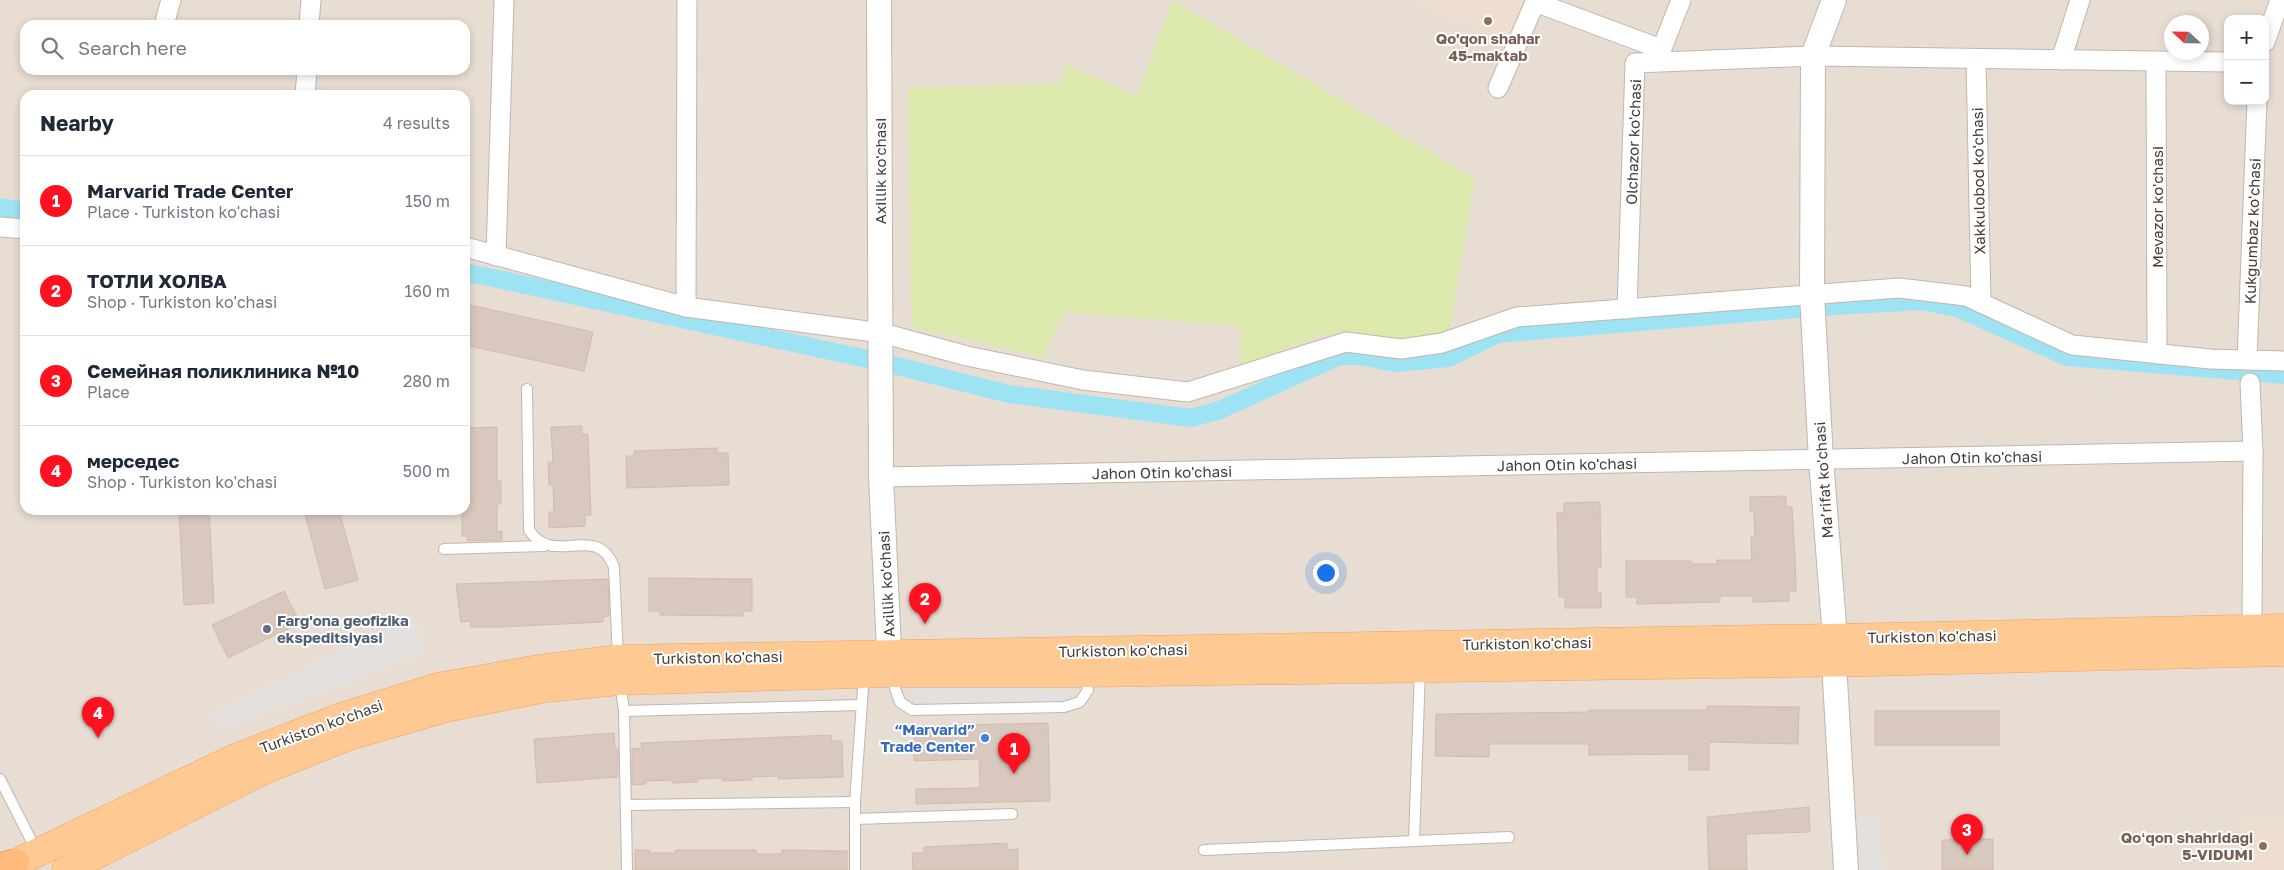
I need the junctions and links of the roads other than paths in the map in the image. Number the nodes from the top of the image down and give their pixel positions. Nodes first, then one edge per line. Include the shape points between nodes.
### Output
1 (171, 0) edge
2 (311, 0) edge
3 (504, 0) edge
4 (687, 0) edge
5 (879, 0) edge
6 (1681, 0) edge
7 (1834, 0) edge
8 (2080, 0) edge
9 (2280, 0) edge
10 (1536, 1) edge
11 (165, 20) edge
12 (310, 20) edge
13 (2269, 31) edge
14 (1659, 56) junction
15 (1813, 56) junction
16 (1976, 59) junction
17 (2061, 60) junction
18 (2156, 61) junction
19 (2224, 62) edge
20 (307, 75) edge
21 (1498, 88) dead end
22 (305, 90) edge
23 (2257, 105) edge
24 (0, 227) edge
25 (20, 229) edge
26 (470, 248) edge
27 (496, 256) junction
28 (1812, 295) junction
29 (1980, 303) junction
30 (686, 307) junction
31 (1627, 309) junction
32 (881, 338) junction
33 (2157, 354) junction
34 (2247, 360) junction
35 (2284, 361) edge
36 (2250, 383) dead end
37 (527, 389) dead end
38 (2253, 451) junction
39 (1821, 460) junction
40 (881, 477) junction
41 (550, 546) junction
42 (444, 550) dead end
43 (2284, 628) edge
44 (2252, 630) junction
45 (1834, 650) junction
46 (2284, 652) edge
47 (877, 663) junction
48 (1420, 668) junction
49 (619, 670) junction
50 (1084, 673) junction
51 (861, 705) junction
52 (624, 711) junction
53 (0, 779) edge
54 (855, 802) junction
55 (626, 806) junction
56 (1012, 814) dead end
57 (855, 819) junction
58 (1508, 837) dead end
59 (1414, 841) junction
60 (1204, 850) dead end
61 (13, 863) edge
62 (66, 870) edge
63 (627, 870) edge
64 (855, 870) edge
65 (1846, 870) edge

1 - 11 street
2 - 12 street
3 - 27 street
4 - 30 street
5 - 32 street, Axillik ko'chasi
6 - 14 street
7 - 15 street
8 - 17 street
9 - 13 street
10 - 14 street
10 - 21 street
14 - 15 street
14 - 31 street, Olchazor ko'chasi via 1635,63
15 - 16 street
15 - 28 street
16 - 17 street
16 - 29 street, Xakkulobod ko'chasi
17 - 18 street
18 - 19 street
18 - 33 street, Mevazor ko'chasi
20 - 22 street
23 - 34 street, Kukgumbaz ko'chasi
24 - 25 street
26 - 27 street
27 - 30 street
28 - 29 street via 1899,288 1966,296
28 - 31 street
28 - 39 street, Ma’rifat ko'chasi
29 - 33 street via 2072,345
30 - 32 street
31 - 32 street via 1517,317 1442,343 1401,349 1346,342 1188,392 1083,380
32 - 40 street, Axillik ko'chasi
33 - 34 street
34 - 35 street
36 - 38 street
37 - 41 lane via 529,530 536,542
38 - 39 street, Jahon Otin ko'chasi
38 - 44 street
39 - 40 street, Jahon Otin ko'chasi
39 - 45 street, Ma’rifat ko'chasi
40 - 47 street, Axillik ko'chasi
41 - 42 lane
41 - 49 lane via 596,546 609,554 614,567
43 - 44 main road, Turkiston ko'chasi
44 - 45 main road, Turkiston ko'chasi
45 - 46 main road, Turkiston ko'chasi
45 - 47 main road, Turkiston ko'chasi
45 - 48 main road, Turkiston ko'chasi
45 - 65 street, Ma’rifat ko'chasi
47 - 49 main road, Turkiston ko'chasi
47 - 50 main road, Turkiston ko'chasi
47 - 50 lane via 900,702 912,710 1064,707 1080,702 1088,690
47 - 51 lane
48 - 50 main road, Turkiston ko'chasi
48 - 59 lane
49 - 52 lane
49 - 61 main road, Turkiston ko'chasi via 533,670 438,687 341,717 233,759
49 - 62 main road, Turkiston ko'chasi via 446,708 349,736 264,770
51 - 52 lane
51 - 54 lane
52 - 55 lane
53 - 61 lane
54 - 55 lane
54 - 57 lane
55 - 63 lane
56 - 57 lane
57 - 64 lane
58 - 59 lane
59 - 60 lane

